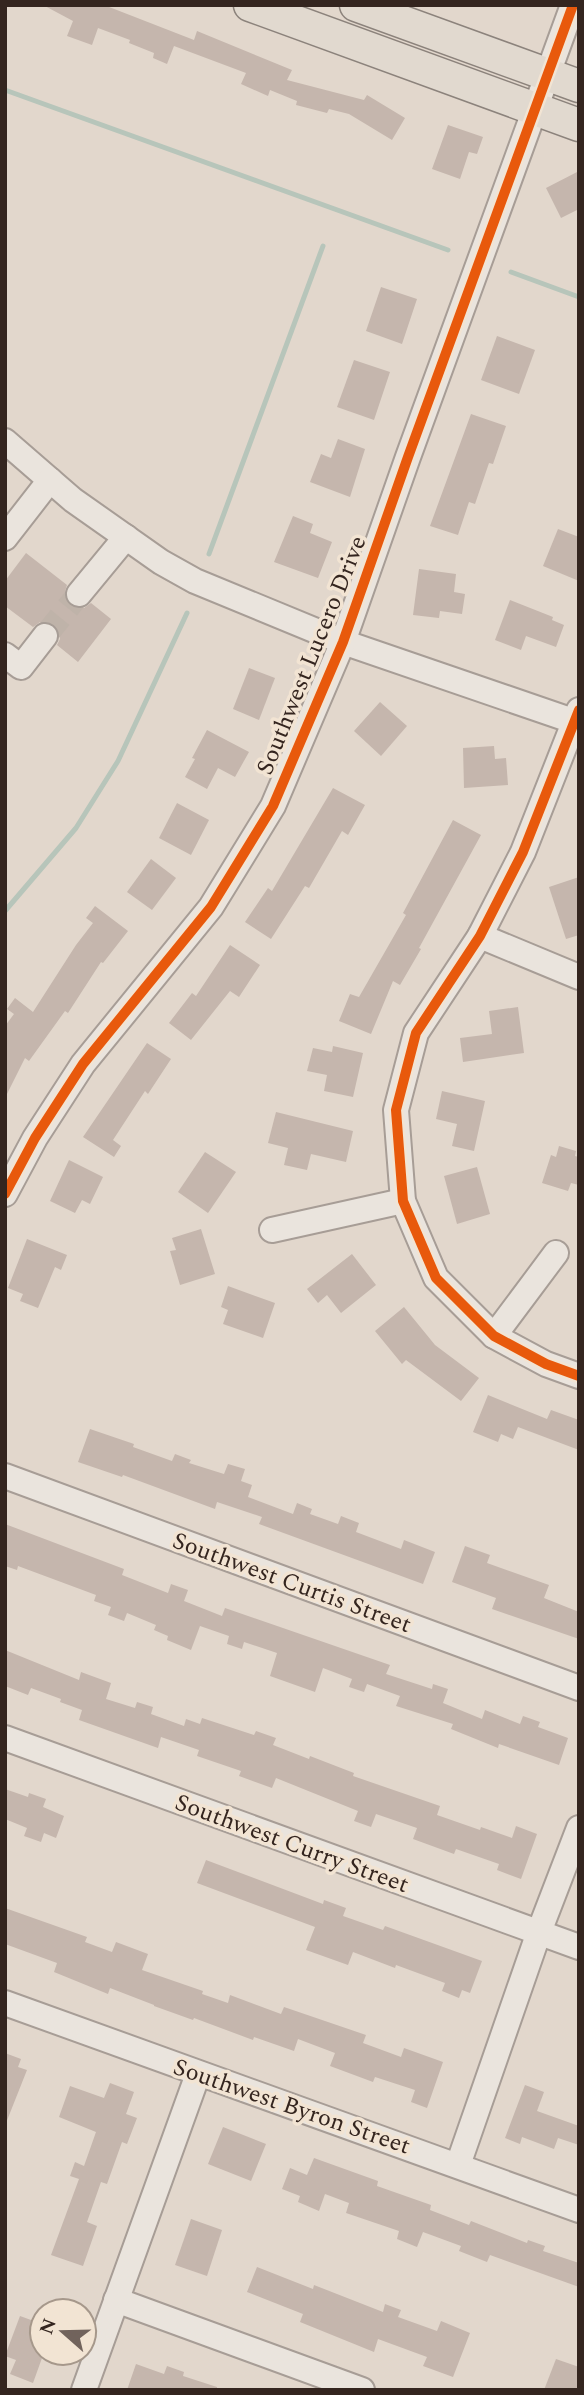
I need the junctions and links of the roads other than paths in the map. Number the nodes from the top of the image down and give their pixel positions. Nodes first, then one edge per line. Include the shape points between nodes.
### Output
1 (250, 5) edge
2 (356, 5) edge
3 (573, 5) edge
4 (549, 75) junction
5 (579, 86) edge
6 (536, 110) junction
7 (579, 125) edge
8 (5, 441) edge
9 (50, 480) junction
10 (126, 537) junction
11 (5, 538) edge
12 (79, 594) tunnel mouth
13 (45, 636) tunnel mouth
14 (343, 642) junction
15 (13, 661) edge
16 (577, 718) edge
17 (480, 936) junction
18 (579, 977) edge
19 (5, 1194) edge
20 (404, 1201) junction
21 (272, 1230) dead end
22 (556, 1253) dead end
23 (494, 1336) junction
24 (579, 1376) edge
25 (5, 1476) edge
26 (579, 1688) edge
27 (5, 1738) edge
28 (579, 1828) edge
29 (539, 1932) junction
30 (579, 1947) edge
31 (5, 2003) edge
32 (198, 2074) junction
33 (458, 2165) junction
34 (579, 2210) edge
35 (116, 2301) junction
36 (84, 2390) edge
37 (362, 2390) edge

1 - 6 main road
2 - 4 main road
3 - 4 street, Southwest Lucero Drive
4 - 5 main road
4 - 6 street, Southwest Lucero Drive
6 - 7 main road
6 - 14 street, Southwest Lucero Drive
8 - 9 street
9 - 10 street
9 - 11 street
10 - 12 street
10 - 14 street via 195,581
13 - 15 street
14 - 16 street
14 - 19 street, Southwest Lucero Drive via 273,806 211,907 83,1064
16 - 17 street via 523,852
17 - 18 street
17 - 20 street via 416,1033 396,1111
20 - 21 street
20 - 23 street via 436,1278
22 - 23 street
23 - 24 street
25 - 26 street, Southwest Curtis Street
27 - 29 street, Southwest Curry Street
28 - 29 street
29 - 30 street, Southwest Curry Street
29 - 33 street
31 - 32 street, Southwest Byron Street
32 - 33 street, Southwest Byron Street
32 - 35 street
33 - 34 street, Southwest Byron Street
35 - 36 street
35 - 37 street

